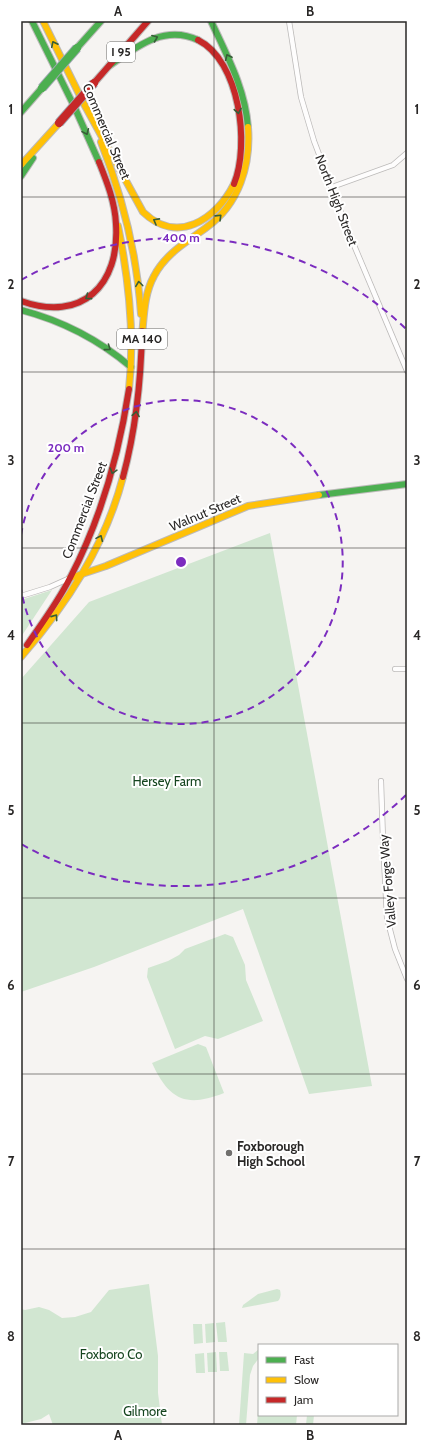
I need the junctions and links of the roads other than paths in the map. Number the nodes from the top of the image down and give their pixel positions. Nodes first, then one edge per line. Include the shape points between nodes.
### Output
1 (28, 21) edge
2 (32, 21) edge
3 (43, 21) edge
4 (100, 21) edge
5 (148, 21) edge
6 (211, 21) edge
7 (289, 21) edge
8 (45, 48) junction
9 (109, 66) junction
10 (36, 96) junction
11 (84, 104) junction
12 (21, 106) edge
13 (21, 112) edge
14 (46, 137) junction
15 (407, 153) edge
16 (21, 165) edge
17 (21, 176) edge
18 (332, 188) junction
19 (115, 211) junction
20 (21, 301) edge
21 (21, 310) edge
22 (142, 336) junction
23 (131, 367) junction
24 (407, 371) edge
25 (407, 484) edge
26 (83, 573) junction
27 (70, 578) junction
28 (21, 596) edge
29 (21, 653) edge
30 (21, 657) edge
31 (395, 668) dead end
32 (407, 669) edge
33 (381, 781) dead end
34 (407, 979) edge

1 - 8 main road
2 - 8 main road, Commercial Street / MA 140
11 -> 3 main road, Commercial Street / MA 140
4 - 10 main road, I 95, bridge
5 - 9 main road, I 95
22 -> 6 main road via 146,294 159,267 174,251 225,212 238,192 246,170 249,136 245,105 236,76
7 - 18 street, North High Street via 303,105
8 -> 19 main road, Commercial Street / MA 140 via 92,146
9 -> 11 main road via 142,44 165,35 191,36 204,42 212,50 224,67 232,86 241,126 238,170 225,200 208,217 191,226 171,227 152,220 137,204
9 - 14 main road, I 95, bridge
10 - 12 main road
10 - 13 main road, I 95
22 -> 11 main road, Commercial Street / MA 140 via 138,276 126,213 111,165
14 - 16 main road, I 95
14 - 17 main road
15 - 18 street via 393,165
18 - 24 street, North High Street
19 -> 20 main road via 116,236 113,259 105,277 94,292 80,302 63,308 43,307
19 - 23 main road, Commercial Street / MA 140 via 124,249 129,288 132,323
21 -> 23 main road via 52,319 86,334
26 -> 22 main road, Commercial Street / MA 140 via 111,512 128,455 139,396
23 -> 27 main road, Commercial Street / MA 140 via 126,416 115,464 98,516
25 - 26 main road, Walnut Street via 248,506 106,566
26 - 27 main road, Walnut Street
30 -> 26 main road, Commercial Street / MA 140 via 50,624
27 - 28 street, Walnut Street
27 - 29 main road, Commercial Street / MA 140
31 - 32 street
33 - 34 street, Valley Forge Way via 387,918 395,949

